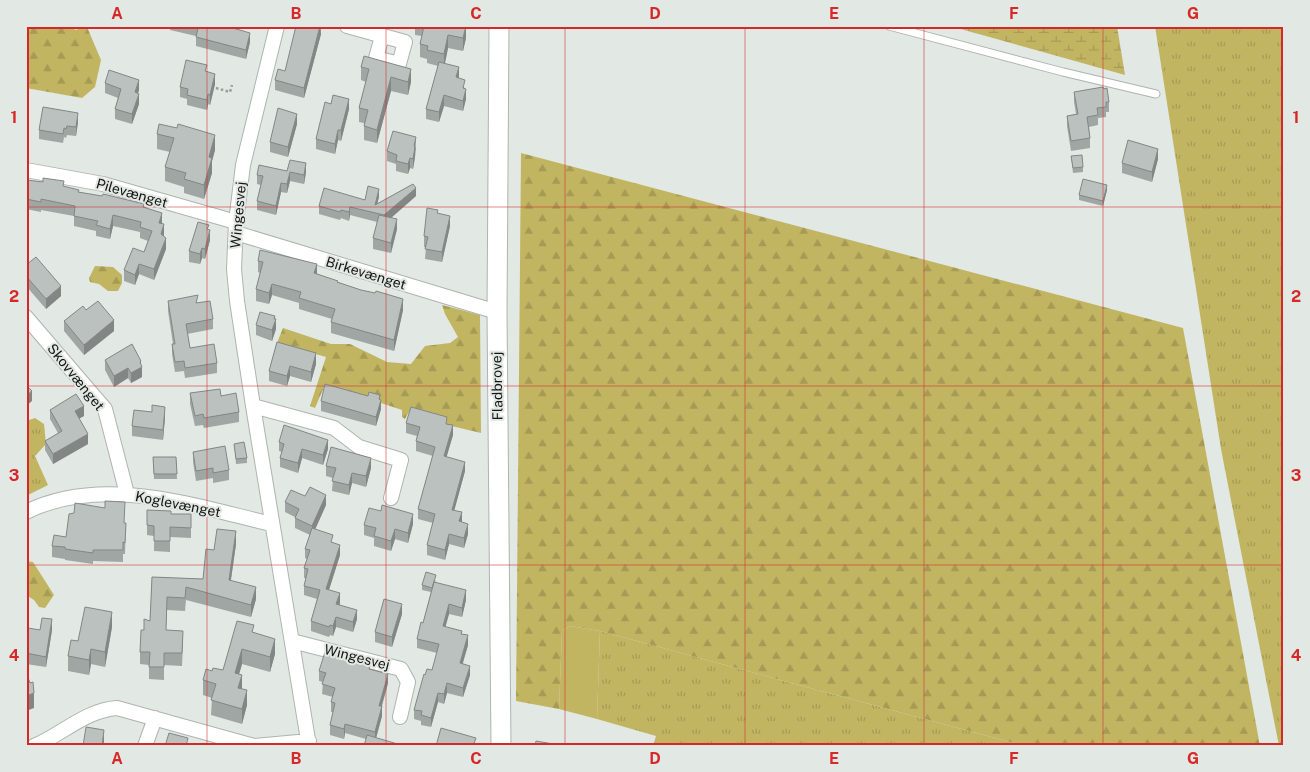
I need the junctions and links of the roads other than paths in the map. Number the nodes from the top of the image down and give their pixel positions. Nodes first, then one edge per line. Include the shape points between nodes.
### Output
1 (278, 26) edge
2 (347, 26) edge
3 (499, 26) edge
4 (889, 26) edge
5 (382, 36) dead end
6 (1156, 94) dead end
7 (26, 170) edge
8 (236, 228) junction
9 (497, 312) junction
10 (28, 321) edge
11 (253, 406) junction
12 (127, 494) junction
13 (391, 498) dead end
14 (26, 512) edge
15 (272, 524) junction
16 (292, 642) junction
17 (155, 718) junction
18 (400, 718) dead end
19 (309, 743) edge
20 (34, 746) edge
21 (145, 746) edge
22 (501, 746) edge

1 - 8 street, Wingesvej via 243,165
2 - 5 street
3 - 9 main road, Fladbrovej
4 - 6 lane
7 - 8 street, Pilevænget via 103,184
8 - 9 street, Birkevænget
8 - 11 street, Wingesvej via 234,269 237,301
9 - 22 main road, Fladbrovej
10 - 12 street, Skovvænget via 105,409
11 - 13 street via 334,428 358,447 401,460
11 - 15 street, Wingesvej
12 - 14 street, Koglevænget via 72,496 44,503
12 - 15 street, Koglevænget via 164,498
15 - 16 street, Wingesvej
16 - 18 street, Wingesvej via 401,669 408,682
16 - 19 street, Wingesvej
17 - 19 street via 254,746
17 - 20 street via 117,708 106,709
17 - 21 street

